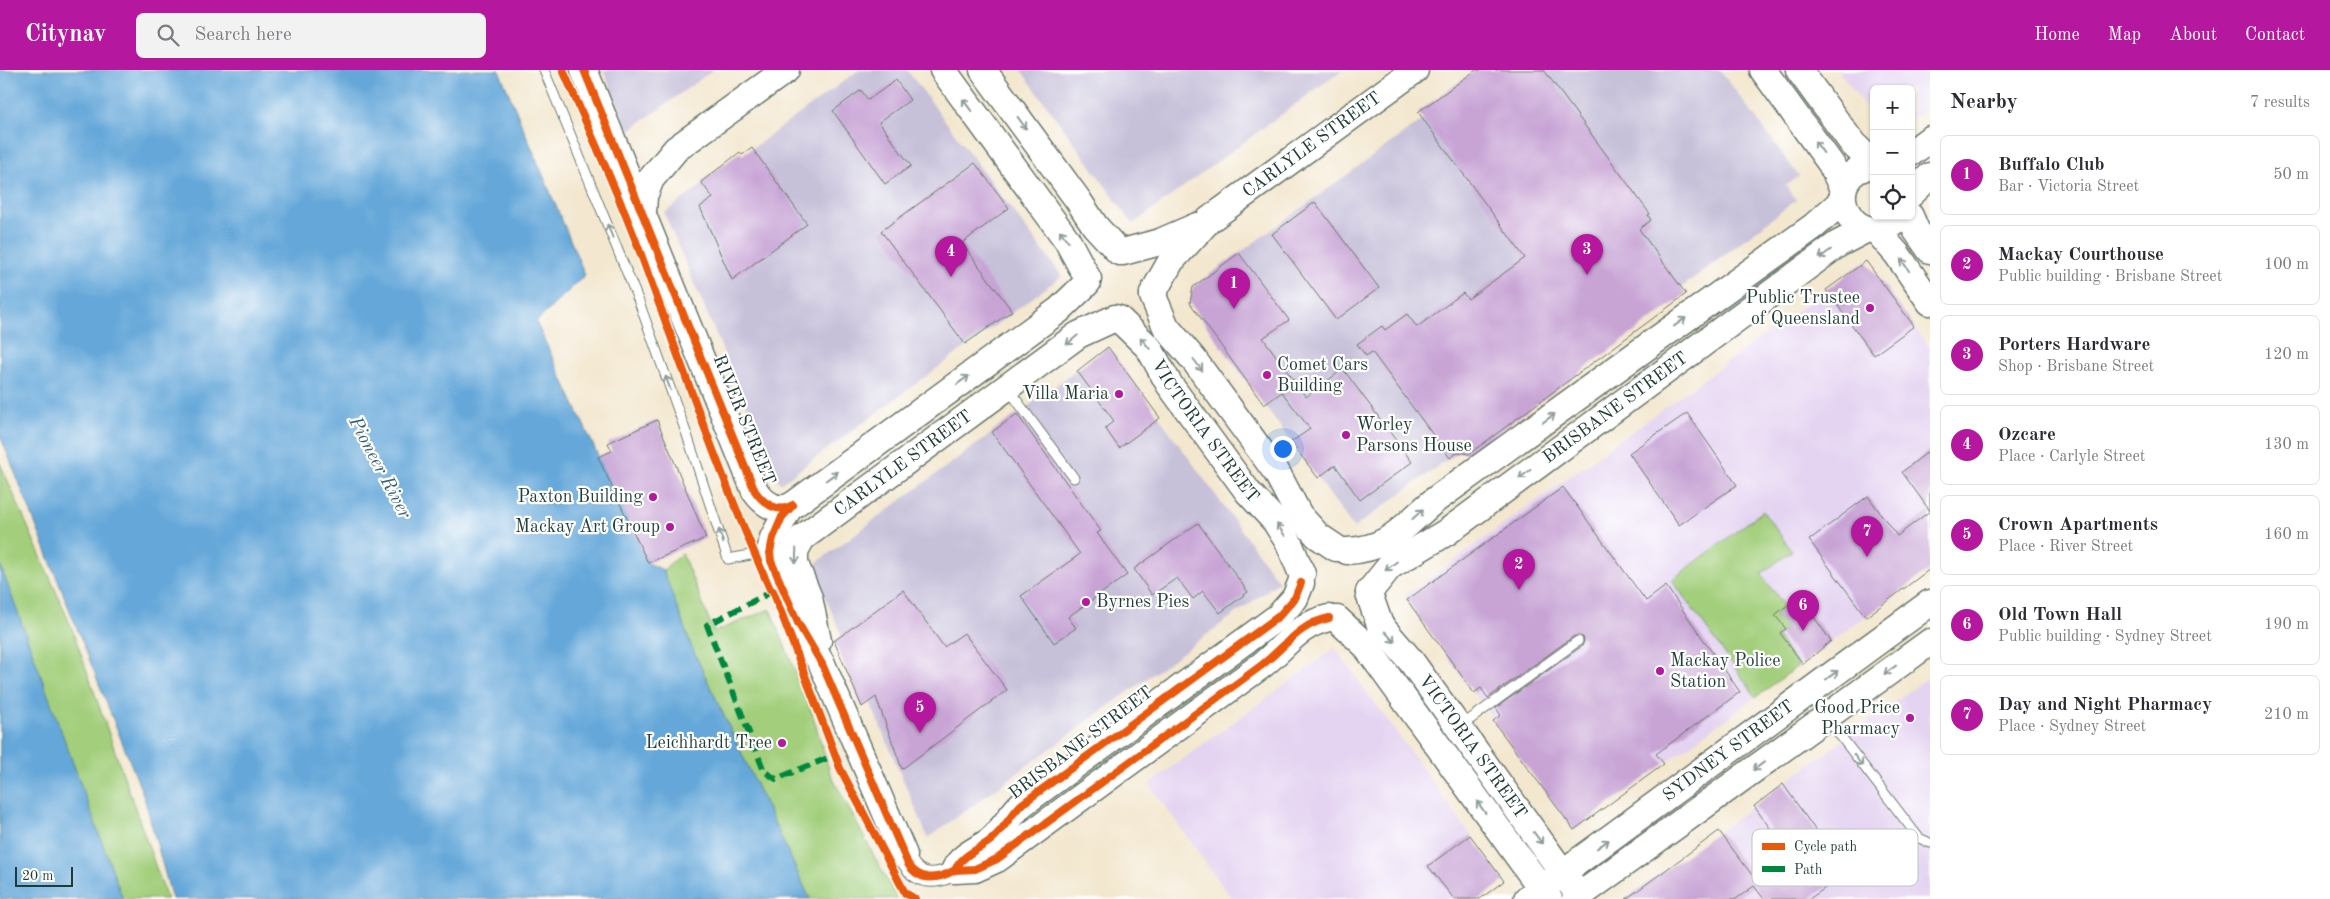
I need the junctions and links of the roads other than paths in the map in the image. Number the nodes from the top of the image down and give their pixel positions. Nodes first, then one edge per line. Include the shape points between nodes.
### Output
1 (544, 70) edge
2 (584, 70) edge
3 (786, 70) edge
4 (943, 70) edge
5 (983, 70) edge
6 (1415, 70) edge
7 (1763, 70) edge
8 (1799, 70) edge
9 (1930, 139) edge
10 (616, 146) junction
11 (676, 149) junction
12 (1915, 150) edge
13 (1870, 160) edge
14 (1870, 165) edge
15 (1930, 176) edge
16 (1915, 190) edge
17 (1843, 195) junction
18 (643, 212) junction
19 (1209, 220) junction
20 (1896, 220) edge
21 (1912, 220) edge
22 (1871, 229) junction
23 (1930, 250) edge
24 (1121, 252) junction
25 (1087, 281) junction
26 (1153, 294) junction
27 (1930, 302) edge
28 (1117, 319) junction
29 (1007, 387) junction
30 (1074, 478) dead end
31 (797, 502) junction
32 (820, 524) junction
33 (1341, 549) junction
34 (770, 552) junction
35 (1302, 578) junction
36 (1369, 593) junction
37 (1930, 603) edge
38 (1333, 619) junction
39 (1578, 641) dead end
40 (1930, 642) edge
41 (822, 664) junction
42 (1808, 693) junction
43 (1826, 717) junction
44 (1459, 727) junction
45 (1013, 815) junction
46 (1912, 829) edge
47 (1030, 835) junction
48 (1918, 837) edge
49 (1930, 842) edge
50 (904, 855) joint
51 (952, 871) junction
52 (1563, 873) junction
53 (1539, 896) edge
54 (1579, 898) edge

34 -> 1 lane via 728,559 639,302
2 - 10 street, RIVER STREET
3 - 11 street
25 -> 4 street via 1067,240
5 -> 24 street via 1095,226
6 - 19 street, CARLYLE STREET
17 -> 7 street via 1831,164
8 - 13 street via 1853,144
9 - 12 street
10 - 11 street via 638,159
10 - 18 street, RIVER STREET
11 - 18 street via 651,179 644,196
14 - 17 street, BRISBANE STREET via 1847,180
15 - 16 street
17 - 22 street via 1850,219
33 -> 17 street, BRISBANE STREET via 1372,548 1389,540 1435,500 1814,226
18 - 31 street, RIVER STREET via 756,491 773,507 787,508
19 - 24 street, CARLYLE STREET via 1160,242
19 - 26 street, CARLYLE STREET via 1171,261
20 - 22 street, BRISBANE STREET via 1886,228
21 - 23 street
27 -> 22 street via 1897,254
22 -> 36 street, BRISBANE STREET via 1838,244 1447,532 1390,566
24 - 25 street via 1097,261
24 - 26 street via 1136,256 1148,266 1153,279
25 - 28 street via 1089,297 1096,309
31 -> 25 street, CARLYLE STREET via 1059,310
26 - 28 street via 1148,306 1140,313
26 -> 33 street, VICTORIA STREET via 1166,327 1277,472 1299,515 1318,536
28 -> 29 street, CARLYLE STREET via 1083,332
35 -> 28 street, VICTORIA STREET via 1290,543 1275,521 1248,492 1169,384 1149,348
29 - 30 lane
29 - 32 street, CARLYLE STREET
31 - 32 street via 801,520 809,525
31 - 34 street via 782,517
32 -> 41 street, CARLYLE STREET via 802,538 794,555 809,601
33 - 35 street via 1327,548 1315,554
33 - 36 street via 1363,568
34 - 41 street via 798,623
35 - 38 street via 1308,602 1316,611
35 - 45 street, BRISBANE STREET via 1295,598 1279,616 1088,754 1022,804
36 - 38 street via 1357,613
36 -> 44 street, VICTORIA STREET via 1384,631 1408,656
42 -> 37 street, SYDNEY STREET
38 - 47 street via 1310,624 1299,631 1262,665
53 -> 38 street, VICTORIA STREET via 1365,644
39 - 44 lane
40 -> 43 street, SYDNEY STREET
41 - 50 street
42 - 43 lane
52 -> 42 street, SYDNEY STREET
43 -> 46 lane
43 -> 54 street, SYDNEY STREET
44 -> 52 street, VICTORIA STREET
45 - 47 street via 1014,823
45 - 51 street, BRISBANE STREET via 993,838 960,860
47 - 51 street via 986,865
48 -> 49 lane
50 - 51 street via 912,870 924,878
52 - 53 street, SYDNEY STREET
52 - 54 street, VICTORIA STREET

